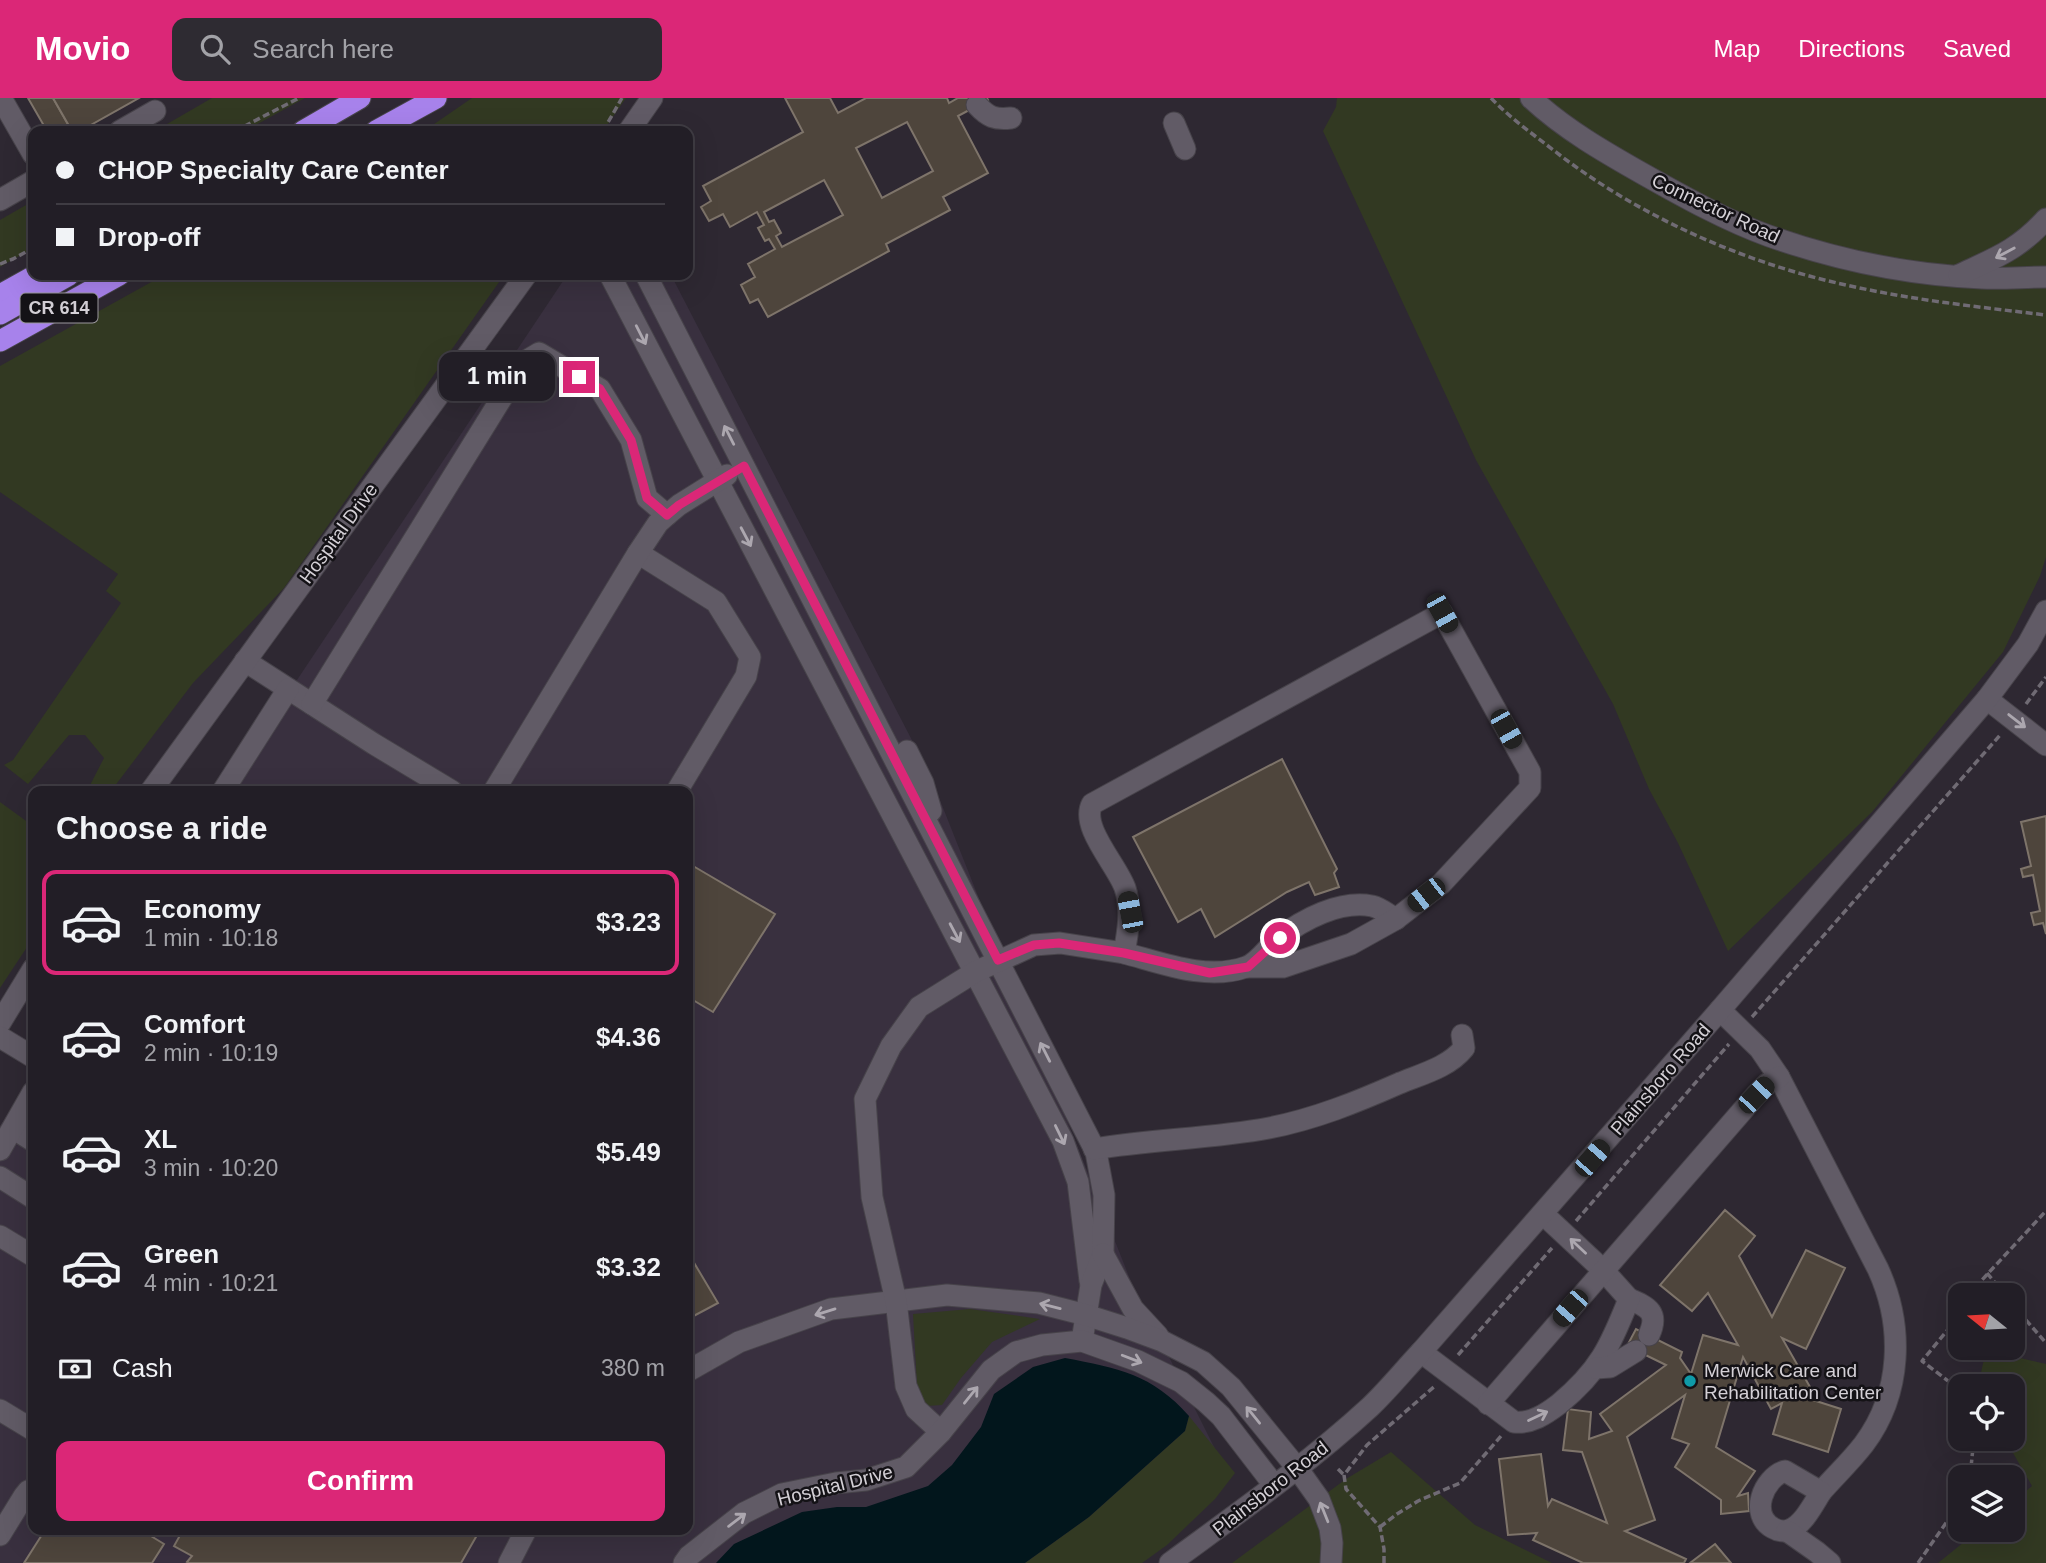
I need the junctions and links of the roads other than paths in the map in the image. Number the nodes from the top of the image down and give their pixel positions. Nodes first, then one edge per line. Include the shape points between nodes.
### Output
1 (1, 98) edge
2 (360, 98) edge
3 (436, 98) edge
4 (652, 98) edge
5 (1531, 98) edge
6 (977, 105) dead end
7 (155, 111) dead end
8 (1011, 118) dead end
9 (1174, 122) dead end
10 (129, 126) edge
11 (312, 126) edge
12 (385, 126) edge
13 (632, 126) edge
14 (28, 145) edge
15 (1185, 149) dead end
16 (28, 184) edge
17 (0, 200) edge
18 (2046, 219) edge
19 (1957, 275) junction
20 (2046, 277) edge
21 (28, 279) edge
22 (60, 280) edge
23 (110, 280) edge
24 (522, 280) edge
25 (613, 280) edge
26 (649, 280) edge
27 (0, 295) edge
28 (0, 314) edge
29 (0, 341) edge
30 (744, 466) junction
31 (717, 481) junction
32 (667, 515) junction
33 (638, 553) junction
34 (2046, 611) edge
35 (2037, 649) edge
36 (245, 661) junction
37 (289, 689) junction
38 (1987, 699) junction
39 (312, 704) junction
40 (2046, 745) edge
41 (155, 786) edge
42 (226, 786) edge
43 (444, 786) edge
44 (497, 786) edge
45 (680, 786) edge
46 (1396, 919) junction
47 (1124, 953) junction
48 (998, 960) junction
49 (1248, 967) junction
50 (975, 972) junction
51 (28, 977) edge
52 (1720, 1010) junction
53 (0, 1023) edge
54 (1462, 1035) dead end
55 (0, 1037) edge
56 (28, 1054) edge
57 (1779, 1077) junction
58 (28, 1101) edge
59 (1094, 1149) junction
60 (0, 1150) edge
61 (0, 1177) edge
62 (28, 1195) edge
63 (1543, 1214) junction
64 (0, 1236) edge
65 (28, 1253) edge
66 (1103, 1254) junction
67 (1603, 1270) junction
68 (1091, 1285) junction
69 (1629, 1299) junction
70 (896, 1301) junction
71 (1086, 1315) junction
72 (1082, 1341) junction
73 (1162, 1341) junction
74 (1421, 1352) junction
75 (693, 1368) edge
76 (1596, 1368) junction
77 (1488, 1404) junction
78 (0, 1410) edge
79 (28, 1427) edge
80 (941, 1432) junction
81 (1297, 1468) junction
82 (1274, 1485) junction
83 (28, 1491) edge
84 (1821, 1492) junction
85 (1787, 1531) junction
86 (0, 1535) edge
87 (523, 1535) edge
88 (509, 1563) edge
89 (684, 1563) edge
90 (1170, 1563) edge
91 (1331, 1563) edge
92 (1830, 1563) edge

1 - 14 street
2 - 11 highway
3 - 12 highway
4 - 13 street
5 - 19 street, Connector Road via 1614,158 1768,235 1842,258
6 - 8 street via 998,120
7 - 10 street
9 - 15 street
16 - 17 street
18 -> 19 street via 2023,243
19 - 20 street, Connector Road
21 - 27 highway
22 - 28 highway
23 - 29 highway, CR 614
24 - 36 street, Hospital Drive
25 -> 31 street
30 -> 26 street
30 - 31 street
30 - 48 street
31 - 32 street
31 -> 50 street
32 - 33 street
32 - 39 street via 647,498 631,440 600,389 539,353 524,362
33 - 44 street
33 - 45 street via 716,602 750,656 746,676
34 - 35 street, Plainsboro Road
35 - 38 street, Plainsboro Road
36 - 37 street
36 - 41 street, Hospital Drive
37 - 39 street
37 - 42 street
38 -> 40 street
38 - 52 street, Plainsboro Road
39 - 43 street
46 - 47 street via 1441,884 1530,788 1530,772 1442,613 1092,803 1088,811 1091,825 1125,887 1130,912
46 - 49 street via 1352,944 1283,967
46 - 49 street via 1375,906 1349,904 1303,923
47 - 48 street via 1059,943 1034,945
47 - 49 street via 1210,973
48 - 50 street
59 -> 48 street
50 -> 68 street via 1063,1141 1079,1182
50 - 70 street via 919,1007 891,1046 865,1099 872,1198
51 - 53 street
52 - 57 street via 1760,1049
52 - 63 street, Plainsboro Road
54 - 59 street via 1464,1048 1457,1057 1340,1109 1270,1128
55 - 56 street
57 - 67 street via 1756,1095
57 - 84 street via 1878,1269 1894,1320 1896,1358 1884,1407 1864,1443
58 - 60 street
59 - 66 street via 1104,1195
61 - 62 street
67 -> 63 street
63 - 74 street, Plainsboro Road
64 - 65 street
66 - 68 street
66 - 73 street via 1133,1309
67 - 69 street
67 - 77 street
68 - 71 street
69 - 76 street
69 - 76 street via 1651,1311 1652,1327 1642,1343 1609,1367
71 -> 70 street via 1039,1303 947,1295
70 -> 75 street via 831,1309 739,1342
70 - 80 street via 906,1387 916,1409
71 - 72 street
71 - 73 street
80 -> 72 street, Hospital Drive via 991,1370 1016,1352
72 -> 82 street via 1181,1382 1221,1416
81 -> 73 street via 1231,1387 1202,1362
74 - 77 street
74 - 81 street, Plainsboro Road via 1371,1405
77 -> 76 street via 1514,1422 1528,1421 1552,1409
78 - 79 street
89 -> 80 street, Hospital Drive via 744,1513 782,1494 866,1480 906,1467
81 - 82 street, Plainsboro Road
91 -> 81 street via 1325,1513
82 - 90 street, Plainsboro Road
83 - 86 street
84 - 85 street via 1797,1525
84 - 85 street via 1785,1471 1773,1479 1762,1496 1760,1513 1769,1526
85 - 92 street
87 - 88 street

